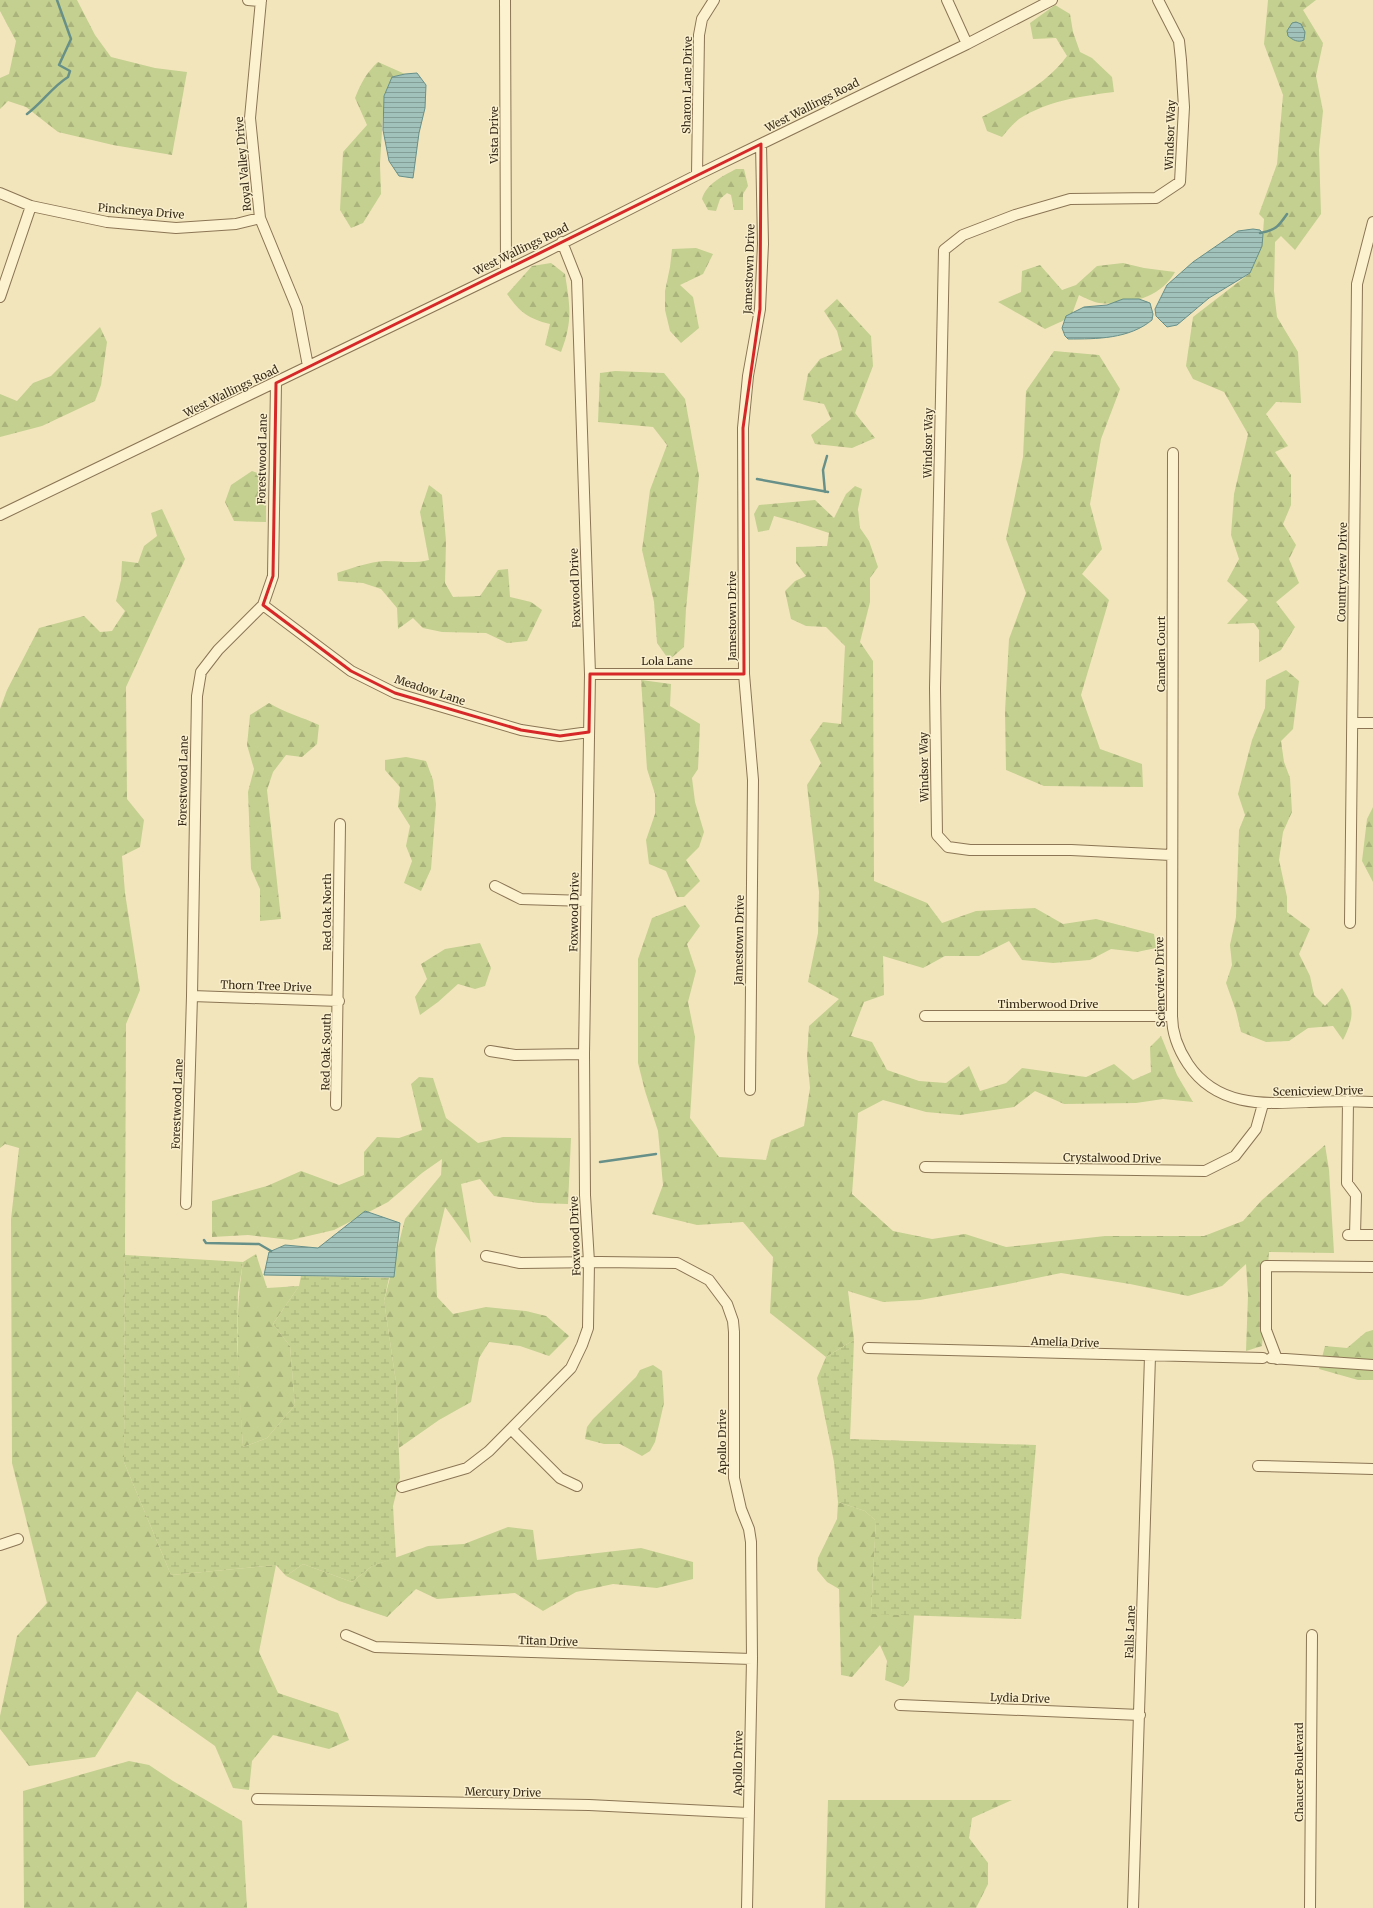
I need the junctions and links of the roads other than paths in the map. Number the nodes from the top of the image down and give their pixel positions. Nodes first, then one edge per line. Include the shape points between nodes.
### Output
1 (248, 0) edge
2 (261, 0) edge
3 (505, 0) edge
4 (714, 0) edge
5 (947, 0) edge
6 (1052, 0) edge
7 (1158, 0) edge
8 (967, 44) junction
9 (761, 144) junction
10 (697, 175) junction
11 (0, 193) edge
12 (31, 206) junction
13 (260, 218) junction
14 (1373, 222) edge
15 (562, 242) junction
16 (506, 270) junction
17 (0, 298) edge
18 (308, 366) junction
19 (276, 383) junction
20 (1173, 453) dead end
21 (0, 515) edge
22 (262, 605) junction
23 (590, 674) junction
24 (744, 674) junction
25 (1353, 723) junction
26 (1373, 723) edge
27 (589, 732) junction
28 (340, 824) dead end
29 (1171, 855) junction
30 (495, 886) dead end
31 (586, 901) junction
32 (1350, 924) dead end
33 (192, 996) junction
34 (339, 1001) junction
35 (925, 1016) dead end
36 (1172, 1016) junction
37 (490, 1050) dead end
38 (584, 1054) junction
39 (750, 1090) dead end
40 (1348, 1101) junction
41 (1373, 1102) edge
42 (1263, 1104) junction
43 (336, 1105) dead end
44 (925, 1167) dead end
45 (186, 1204) dead end
46 (1373, 1235) edge
47 (486, 1256) dead end
48 (589, 1262) junction
49 (1373, 1267) edge
50 (868, 1348) dead end
51 (1150, 1356) junction
52 (1270, 1358) junction
53 (1372, 1365) edge
54 (512, 1430) junction
55 (1258, 1466) dead end
56 (1373, 1469) edge
57 (577, 1486) dead end
58 (402, 1487) dead end
59 (18, 1539) dead end
60 (0, 1545) edge
61 (346, 1635) dead end
62 (1312, 1635) dead end
63 (752, 1659) junction
64 (900, 1706) dead end
65 (1140, 1715) junction
66 (257, 1799) dead end
67 (749, 1813) junction
68 (748, 1908) edge
69 (1133, 1908) edge
70 (1310, 1908) edge

1 - 2 street
2 - 13 street, Royal Valley Drive via 250,118
3 - 16 street, Vista Drive
4 - 10 street, Sharon Lane Drive via 702,19 699,35
5 - 8 street
6 - 8 street, West Wallings Road
7 - 29 street, Windsor Way via 1179,41 1184,107 1180,182 1156,198 1070,199 1015,215 963,235 944,250 935,688 937,835 948,848 970,850 1071,850
8 - 9 street, West Wallings Road via 859,94
9 - 10 street, West Wallings Road
9 - 24 street, Jamestown Drive via 763,244 760,310 748,376 743,428
10 - 15 street, West Wallings Road
11 - 12 street, Pinckneya Drive
12 - 13 street, Pinckneya Drive via 107,222 176,228 236,224
12 - 17 street
13 - 18 street, Royal Valley Drive via 297,308
14 - 25 street, Countryview Drive via 1357,284
15 - 16 street, West Wallings Road
15 - 23 street, Foxwood Drive via 577,280
16 - 18 street, West Wallings Road
18 - 19 street, West Wallings Road
19 - 21 street, West Wallings Road
19 - 22 street, Forestwood Lane via 272,576
20 - 29 street, Camden Court
22 - 27 street, Meadow Lane via 351,671 395,693 521,730 560,736
22 - 33 street, Forestwood Lane via 218,650 201,672 197,696
23 - 24 street, Lola Lane
23 - 27 street, Foxwood Drive
24 - 39 street, Jamestown Drive via 753,780
25 - 26 street
25 - 32 street, Countryview Drive
27 - 31 street, Foxwood Drive
28 - 34 street, Red Oak North
29 - 36 street, Sciencview Drive
30 - 31 street via 521,899
31 - 38 street, Foxwood Drive
33 - 34 street, Thorn Tree Drive
33 - 45 street, Forestwood Lane
34 - 43 street, Red Oak South
35 - 36 street, Timberwood Drive
36 - 42 street, Sciencview Drive via 1177,1045 1196,1076 1227,1096
37 - 38 street via 515,1055
38 - 48 street, Foxwood Drive via 585,1195
40 - 41 street, Scenicview Drive
40 - 42 street, Scenicview Drive
40 - 46 street via 1346,1183 1356,1195 1351,1235
42 - 44 street, Crystalwood Drive via 1256,1129 1235,1156 1204,1171
47 - 48 street, Apollo Drive via 520,1263
48 - 54 street, Foxwood Drive via 588,1328 582,1345 571,1368
48 - 63 street, Apollo Drive via 677,1263 709,1280 727,1304 734,1332 734,1478 751,1542
49 - 52 street via 1266,1266 1266,1330
50 - 51 street, Amelia Drive
51 - 52 street, Amelia Drive
51 - 65 street, Falls Lane
52 - 53 street, Amelia Drive
54 - 57 street via 560,1478
54 - 58 street, Foxwood Drive via 467,1468
55 - 56 street
59 - 60 street
61 - 63 street, Titan Drive via 375,1647
62 - 70 street, Chaucer Boulevard
63 - 67 street, Apollo Drive
64 - 65 street, Lydia Drive
65 - 69 street, Falls Lane
66 - 67 street, Mercury Drive via 589,1805
67 - 68 street, Apollo Drive

